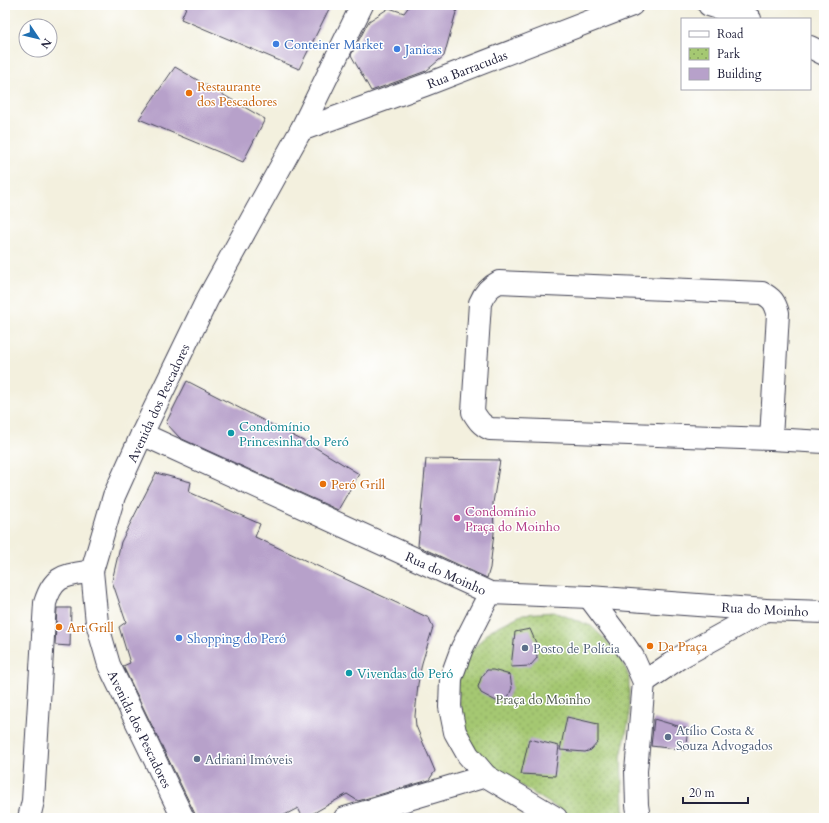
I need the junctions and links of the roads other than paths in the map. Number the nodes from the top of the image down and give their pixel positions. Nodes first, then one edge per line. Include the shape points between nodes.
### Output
1 (362, 5) edge
2 (632, 5) edge
3 (709, 5) edge
4 (747, 18) edge
5 (811, 48) edge
6 (824, 54) edge
7 (301, 130) junction
8 (142, 434) junction
9 (771, 439) junction
10 (824, 442) edge
11 (92, 571) junction
12 (490, 593) junction
13 (589, 597) junction
14 (766, 610) junction
15 (824, 612) edge
16 (644, 682) junction
17 (486, 776) junction
18 (34, 812) edge
19 (183, 818) edge
20 (345, 818) edge
21 (556, 818) edge
22 (639, 818) edge

1 - 7 street, Avenida dos Pescadores
2 - 7 street, Rua Barracudas
3 - 4 street
5 - 6 street
7 - 8 street, Avenida dos Pescadores via 207,300
8 - 11 street, Avenida dos Pescadores via 114,496
8 - 12 street, Rua do Moinho
9 - 9 street via 490,429 482,425 473,412 480,303 484,294 490,286 499,282 762,293 770,297 778,313
9 - 10 street
11 - 18 street via 63,576 55,582 45,603
11 - 19 street, Avenida dos Pescadores via 97,623 109,665
12 - 13 street, Rua do Moinho
12 - 17 street via 462,648 451,678 450,707 455,732 468,755
13 - 14 street, Rua do Moinho
13 - 16 street via 632,657
14 - 15 street, Rua do Moinho
14 - 16 street via 679,658
16 - 22 street via 636,771
17 - 20 street
17 - 21 street

